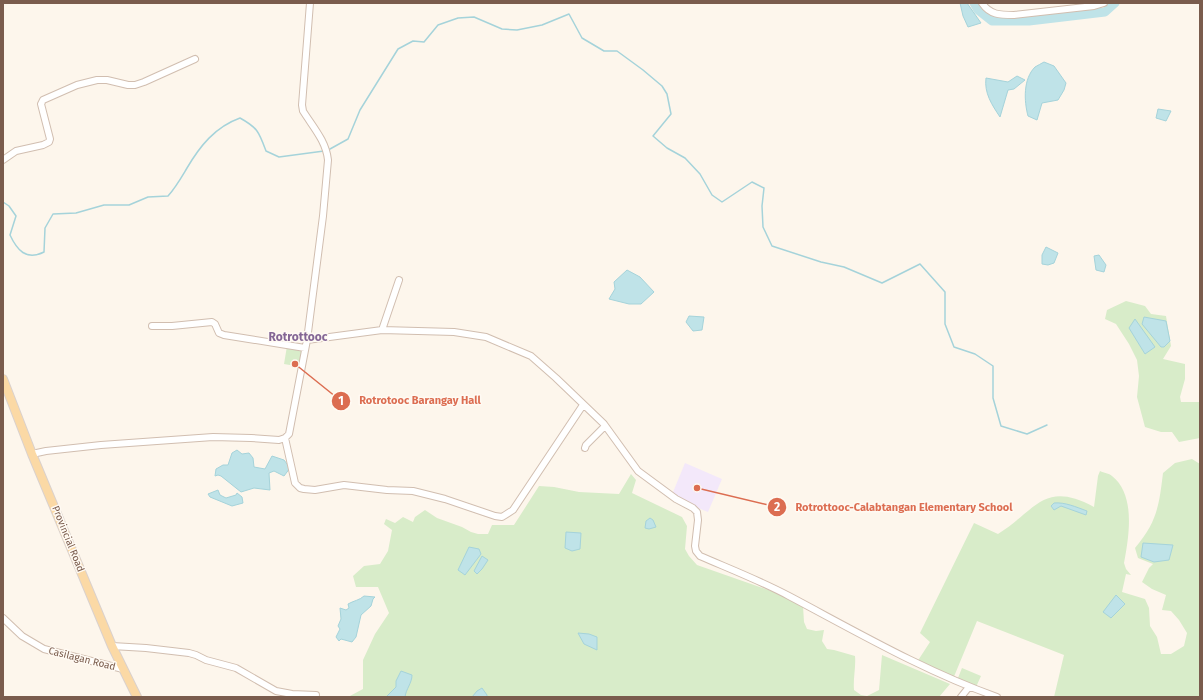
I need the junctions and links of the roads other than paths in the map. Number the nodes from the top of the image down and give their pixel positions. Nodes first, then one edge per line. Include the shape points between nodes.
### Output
1 (310, 3) edge
2 (982, 3) edge
3 (1104, 3) edge
4 (195, 59) dead end
5 (3, 160) edge
6 (399, 280) dead end
7 (152, 326) dead end
8 (382, 330) junction
9 (307, 340) junction
10 (305, 348) junction
11 (3, 379) edge
12 (583, 405) junction
13 (605, 426) junction
14 (285, 438) junction
15 (585, 448) dead end
16 (32, 454) junction
17 (3, 618) edge
18 (112, 646) junction
19 (123, 669) junction
20 (969, 687) junction
21 (316, 695) dead end
22 (137, 697) edge
23 (961, 697) edge
24 (997, 697) edge

1 - 9 street via 302,105 303,111 324,142 328,160
2 - 3 street via 987,9 1000,15 1087,7
4 - 5 street via 134,85 97,80 77,85 44,100 41,104 49,142 16,151
6 - 8 street
7 - 10 street via 212,322 219,333 224,335
8 - 9 street
8 - 12 street via 454,332 486,337 531,356
9 - 10 street
10 - 14 street via 289,434
11 - 16 main road, Provincial Road
12 - 13 street
12 - 14 street via 513,510 502,517 413,491 344,485 315,490 300,488 295,483
13 - 15 street
13 - 20 street via 638,471 697,512 695,546 700,556 787,595 861,635
14 - 16 street via 279,440 213,437 127,443
16 - 18 main road, Provincial Road
17 - 19 street, Casilagan Road via 22,636 44,649
18 - 19 main road, Provincial Road
18 - 21 street via 196,655 236,668 276,691
19 - 22 main road, Provincial Road
20 - 23 street
20 - 24 street

